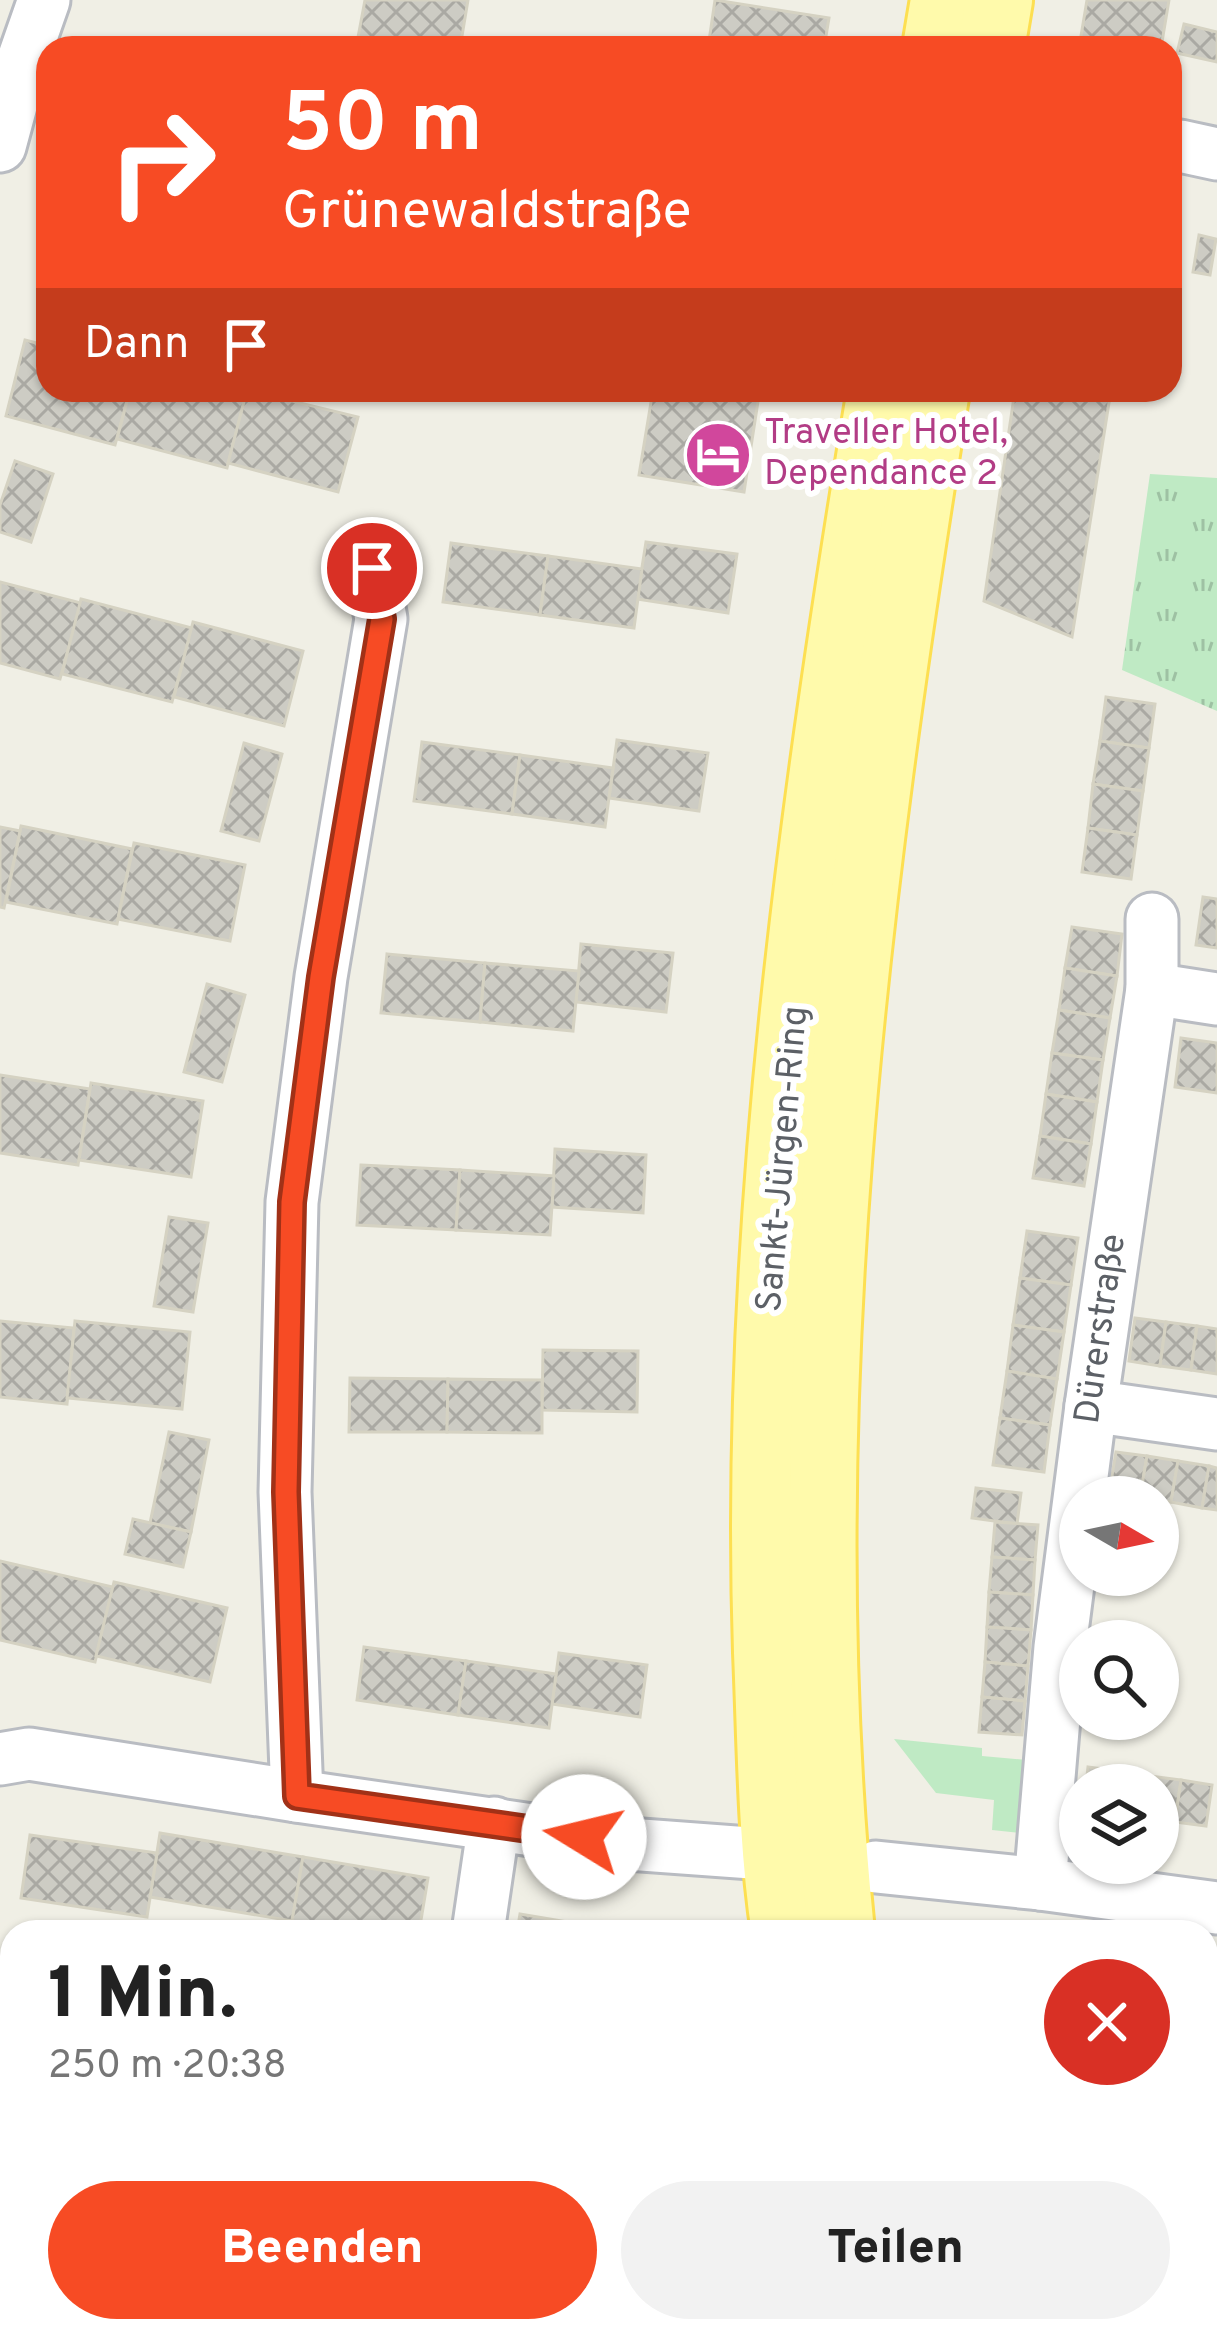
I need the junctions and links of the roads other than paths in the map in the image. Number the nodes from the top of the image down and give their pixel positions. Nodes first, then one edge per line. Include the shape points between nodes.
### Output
1 (44, 0) edge
2 (944, 0) edge
3 (999, 0) edge
4 (938, 36) edge
5 (994, 36) edge
6 (0, 146) edge
7 (878, 402) edge
8 (934, 402) edge
9 (372, 568) dead end
10 (1152, 919) dead end
11 (1153, 989) junction
12 (1217, 999) edge
13 (1090, 1406) junction
14 (1217, 1424) edge
15 (822, 1582) junction
16 (0, 1759) edge
17 (828, 1765) junction
18 (297, 1796) junction
19 (494, 1823) junction
20 (876, 1867) junction
21 (1040, 1884) junction
22 (1217, 1908) edge
23 (793, 1913) edge
24 (1152, 1915) edge
25 (480, 1920) edge
26 (883, 1920) edge

1 - 6 street
2 - 4 main road
3 - 5 main road
7 - 23 main road, Sankt-Jürgen-Ring via 825,759 767,1364 771,1754
8 - 15 main road, Sankt-Jürgen-Ring via 854,974 823,1384
9 - 18 street via 382,619 292,1202 286,1492
10 - 11 street, Dürerstraße
11 - 12 street
11 - 13 street, Dürerstraße
13 - 14 street
13 - 21 street, Dürerstraße
15 - 17 main road, Sankt-Jürgen-Ring
15 - 20 main road via 855,1639
16 - 18 street via 29,1754
17 - 23 main road, Sankt-Jürgen-Ring
17 - 23 main road
18 - 19 street
19 - 23 street via 628,1844
19 - 25 street
20 - 21 street
20 - 26 main road
21 - 24 street
22 - 24 street

